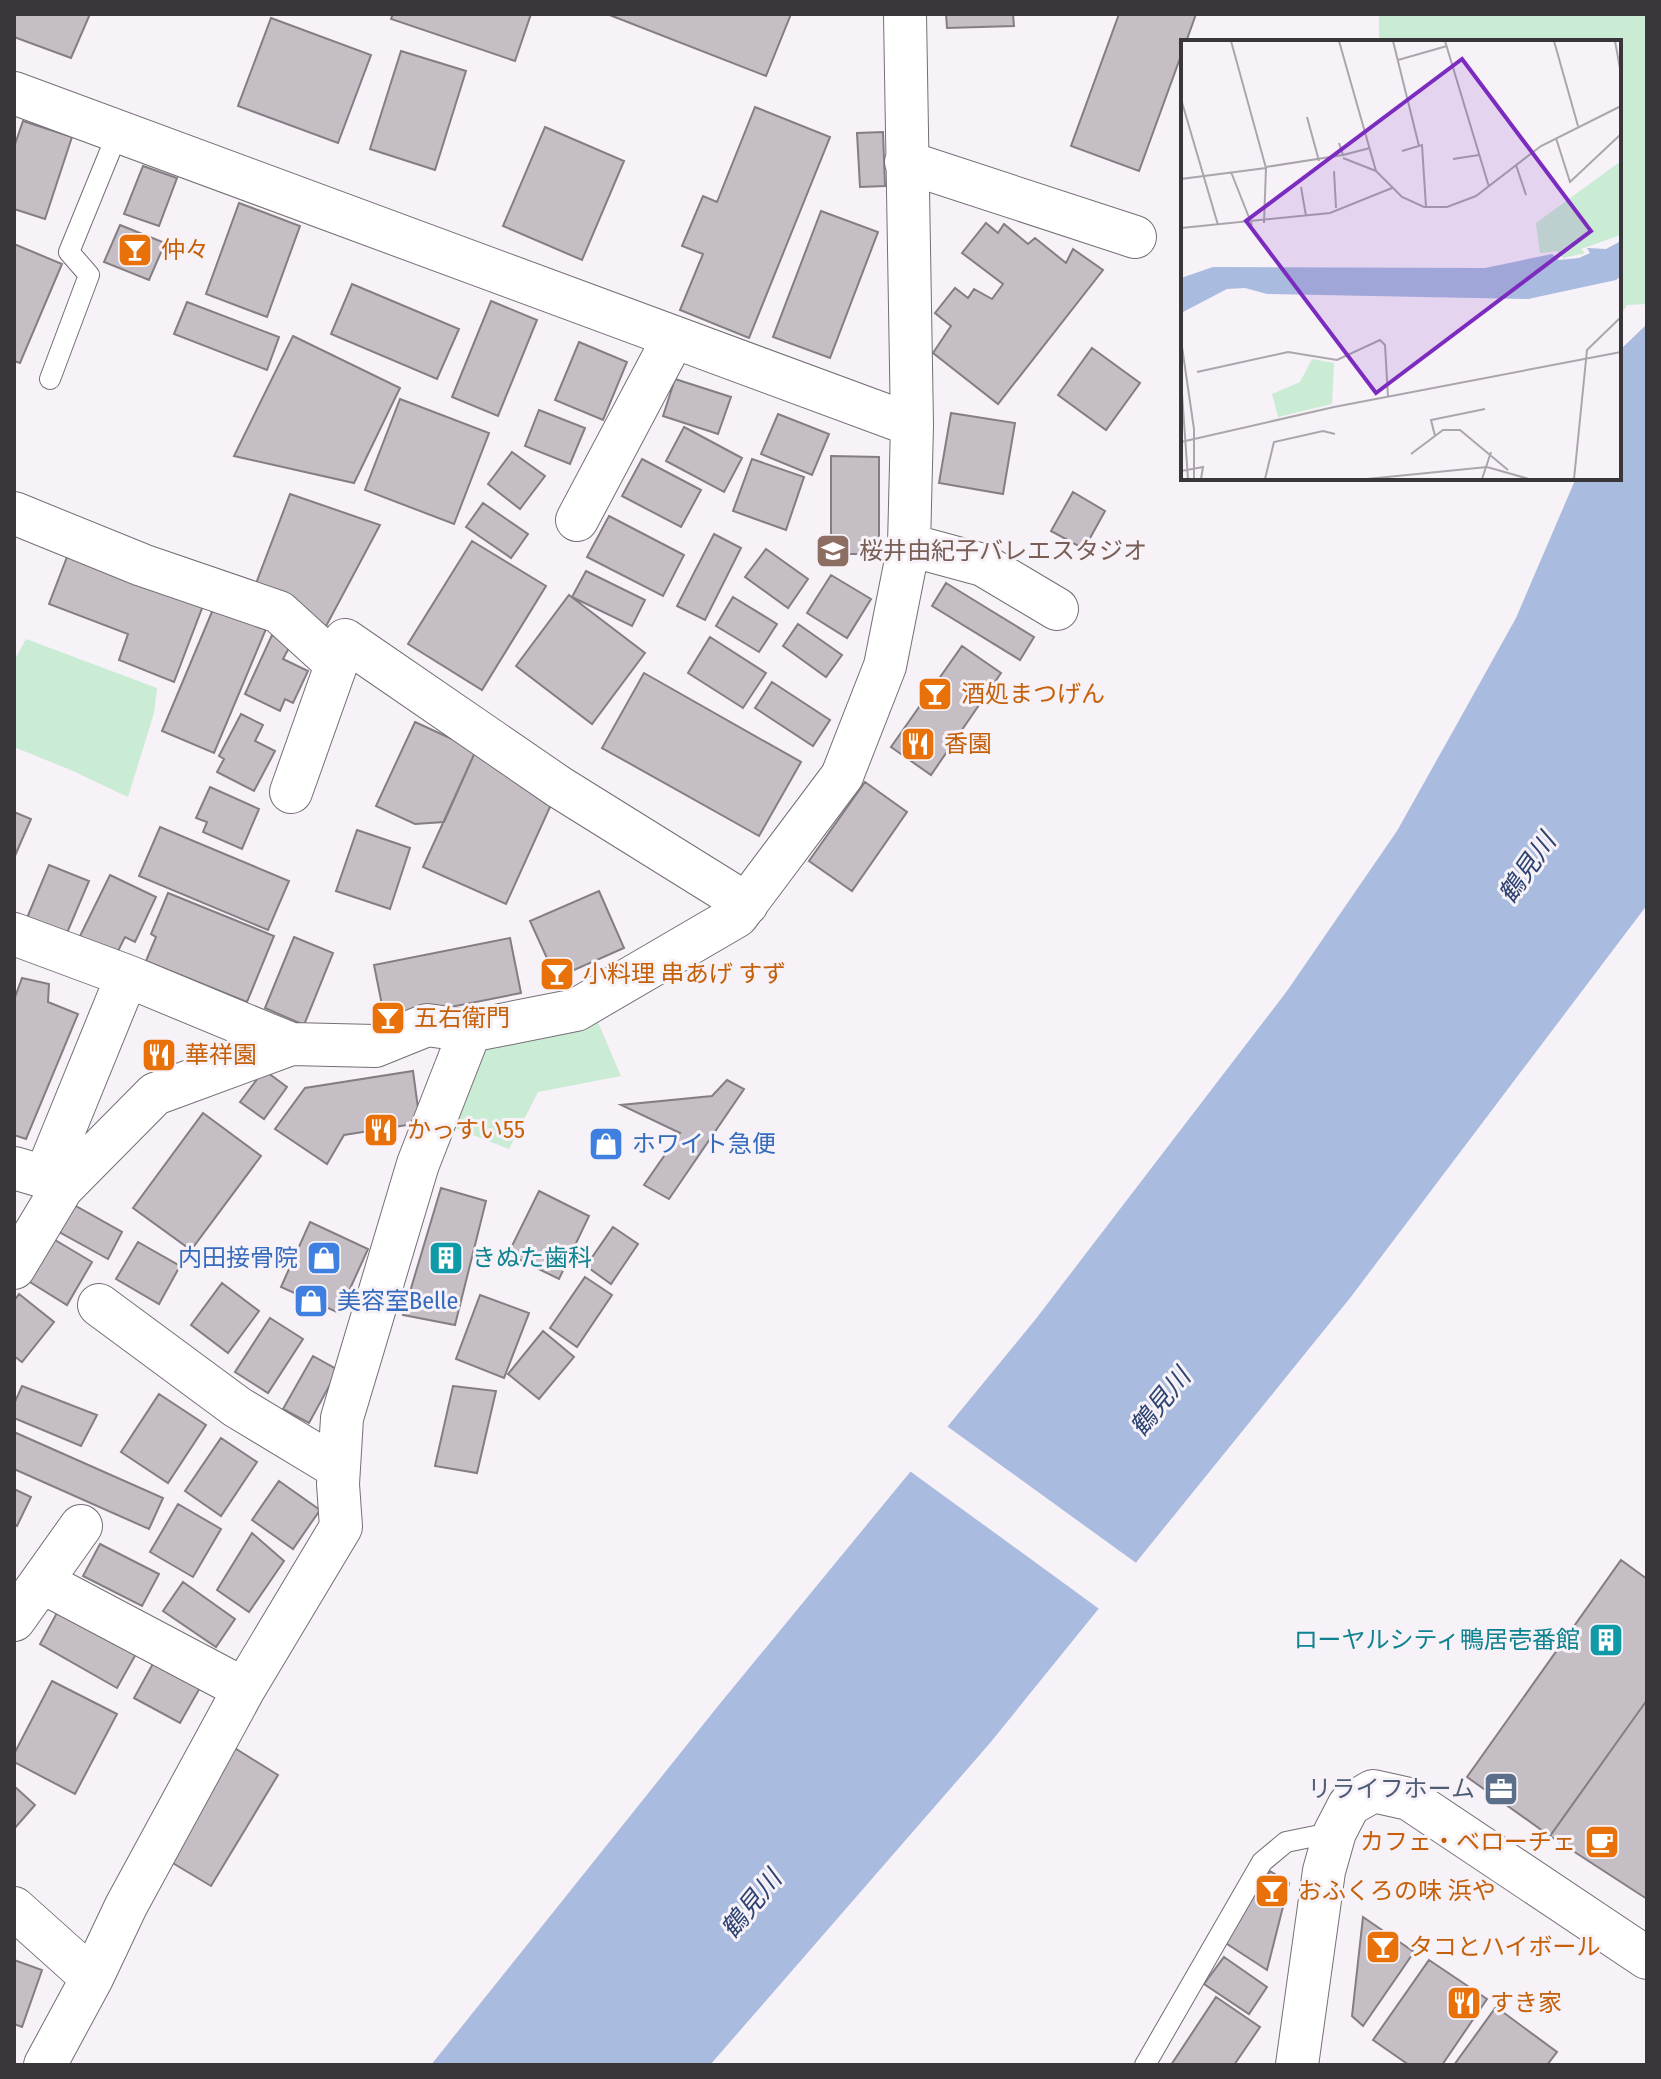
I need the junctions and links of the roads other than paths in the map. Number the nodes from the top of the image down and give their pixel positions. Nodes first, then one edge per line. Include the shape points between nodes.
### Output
1 (905, 14) edge
2 (14, 93) edge
3 (118, 132) junction
4 (906, 162) junction
5 (1135, 237) dead end
6 (674, 337) junction
7 (50, 379) dead end
8 (912, 425) junction
9 (14, 513) edge
10 (577, 520) dead end
11 (909, 545) junction
12 (1057, 609) dead end
13 (336, 664) junction
14 (291, 792) dead end
15 (747, 904) junction
16 (14, 934) edge
17 (127, 976) junction
18 (470, 1031) junction
19 (291, 1044) junction
20 (40, 1178) edge
21 (14, 1268) edge
22 (99, 1305) dead end
23 (338, 1468) junction
24 (81, 1526) dead end
25 (42, 1582) junction
26 (14, 1620) edge
27 (244, 1689) junction
28 (1335, 1832) junction
29 (14, 1908) edge
30 (1647, 1958) edge
31 (92, 1978) junction
32 (35, 2060) edge
33 (1145, 2065) edge
34 (1297, 2065) edge

1 - 4 street
2 - 3 street
3 - 6 street
3 - 7 lane via 69,252 89,275
4 - 5 street
4 - 8 street
6 - 8 street
6 - 10 street
8 - 11 street
9 - 13 street via 279,612
11 - 12 street via 983,565
11 - 15 street via 885,666 842,776
13 - 14 street
13 - 15 street via 345,640 559,787
15 - 18 street via 737,916 576,1010
16 - 17 street
17 - 19 street
17 - 20 street
18 - 19 street via 427,1025 375,1046
18 - 23 street via 418,1164 342,1418
19 - 20 street via 155,1094
20 - 21 street
22 - 23 street via 237,1407
23 - 27 street via 341,1527
24 - 25 street
25 - 26 street
25 - 27 street
27 - 31 street
28 - 30 street via 1349,1805 1373,1791 1409,1799
28 - 33 lane via 1286,1842 1262,1862
28 - 34 street via 1324,1871
29 - 31 street
31 - 32 street

